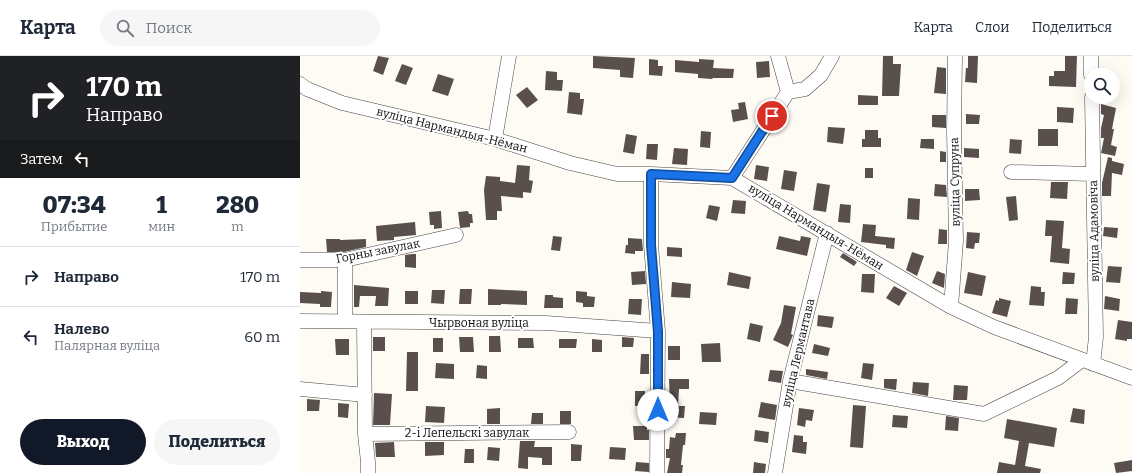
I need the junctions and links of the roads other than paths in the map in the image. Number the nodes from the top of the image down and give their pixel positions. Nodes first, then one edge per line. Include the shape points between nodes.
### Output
1 (509, 56) edge
2 (778, 56) edge
3 (832, 56) edge
4 (954, 56) edge
5 (1091, 56) edge
6 (1091, 68) edge
7 (300, 84) edge
8 (788, 92) junction
9 (1092, 104) edge
10 (495, 139) junction
11 (1011, 172) dead end
12 (651, 174) junction
13 (1093, 174) junction
14 (732, 178) junction
15 (827, 233) junction
16 (456, 235) dead end
17 (300, 260) edge
18 (344, 260) junction
19 (951, 307) junction
20 (300, 321) edge
21 (345, 322) junction
22 (364, 322) junction
23 (658, 332) junction
24 (1088, 362) junction
25 (1132, 378) edge
26 (790, 381) junction
27 (300, 389) edge
28 (364, 395) junction
29 (569, 432) dead end
30 (365, 434) junction
31 (368, 473) edge
32 (657, 473) edge
33 (775, 473) edge

1 - 10 street
2 - 8 street
3 - 8 street via 821,75 805,89
4 - 19 street, вуліца Супруна via 956,240
5 - 6 street
7 - 10 street, вуліца Нармандыя-Нёман via 342,103
8 - 14 street
9 - 13 street, вуліца Адамовіча
10 - 12 street, вуліца Нармандыя-Нёман via 570,163 617,174
11 - 13 street
12 - 14 street, вуліца Нармандыя-Нёман
12 - 23 street via 651,245
13 - 24 street, вуліца Адамовіча via 1096,337
14 - 15 street, вуліца Нармандыя-Нёман
15 - 19 street, вуліца Нармандыя-Нёман
15 - 26 street, вуліца Лермантава
16 - 18 street, Горны завулак
17 - 18 street, Горны завулак
18 - 21 street
19 - 24 street, вуліца Нармандыя-Нёман
20 - 21 street, Чырвоная вуліца
21 - 22 street, Чырвоная вуліца
22 - 23 street, Чырвоная вуліца via 546,323
22 - 28 street
23 - 32 street
24 - 25 street, вуліца Нармандыя-Нёман
24 - 26 street via 984,414
26 - 33 street, вуліца Лермантава
27 - 28 street
28 - 30 street
29 - 30 street, 2-і Лепельскі завулак
30 - 31 street

